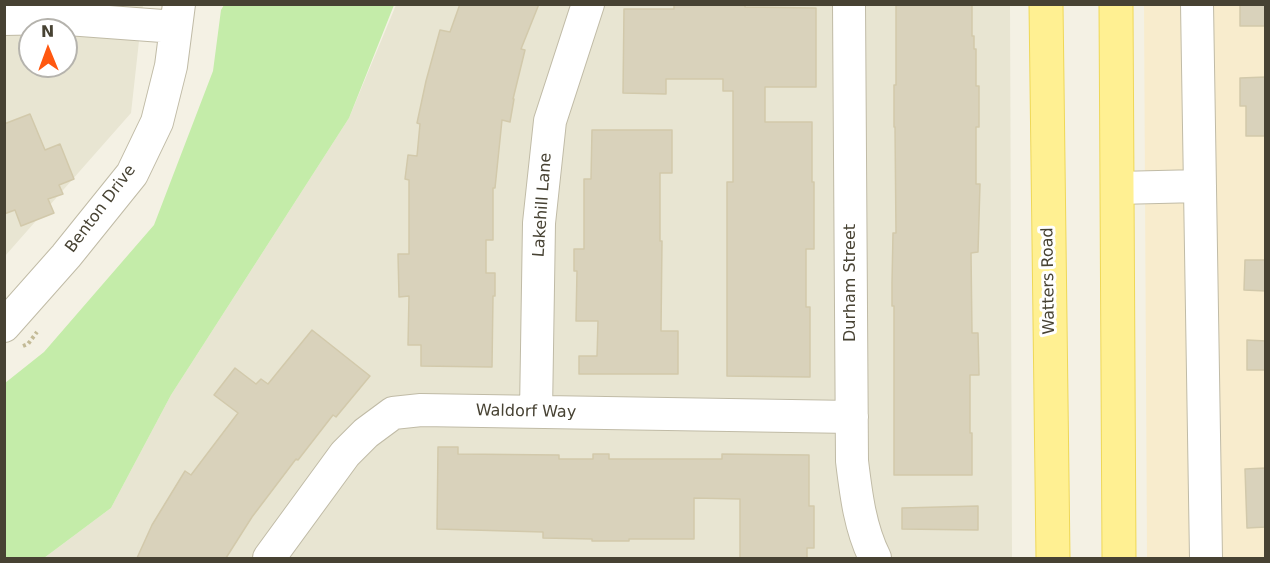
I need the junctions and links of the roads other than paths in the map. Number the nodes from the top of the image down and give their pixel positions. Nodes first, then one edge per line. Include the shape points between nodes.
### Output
1 (588, 4) edge
2 (849, 4) edge
3 (1046, 4) edge
4 (1116, 4) edge
5 (1197, 4) edge
6 (178, 16) edge
7 (4, 19) edge
8 (1200, 186) junction
9 (1117, 188) junction
10 (4, 326) edge
11 (536, 412) junction
12 (852, 417) junction
13 (269, 558) edge
14 (875, 558) edge
15 (1053, 558) edge
16 (1119, 558) edge
17 (1206, 558) edge

1 - 11 street, Lakehill Lane via 550,121 539,223
2 - 12 street, Durham Street
3 - 15 main road, Watters Road
4 - 9 main road
5 - 8 street
6 - 7 street
6 - 10 street, Benton Drive via 157,123 132,174
8 - 9 street
8 - 17 street
9 - 16 main road
11 - 12 street, Waldorf Way
11 - 13 street, Waldorf Way via 393,413 345,454
12 - 14 street, Durham Street via 857,502

